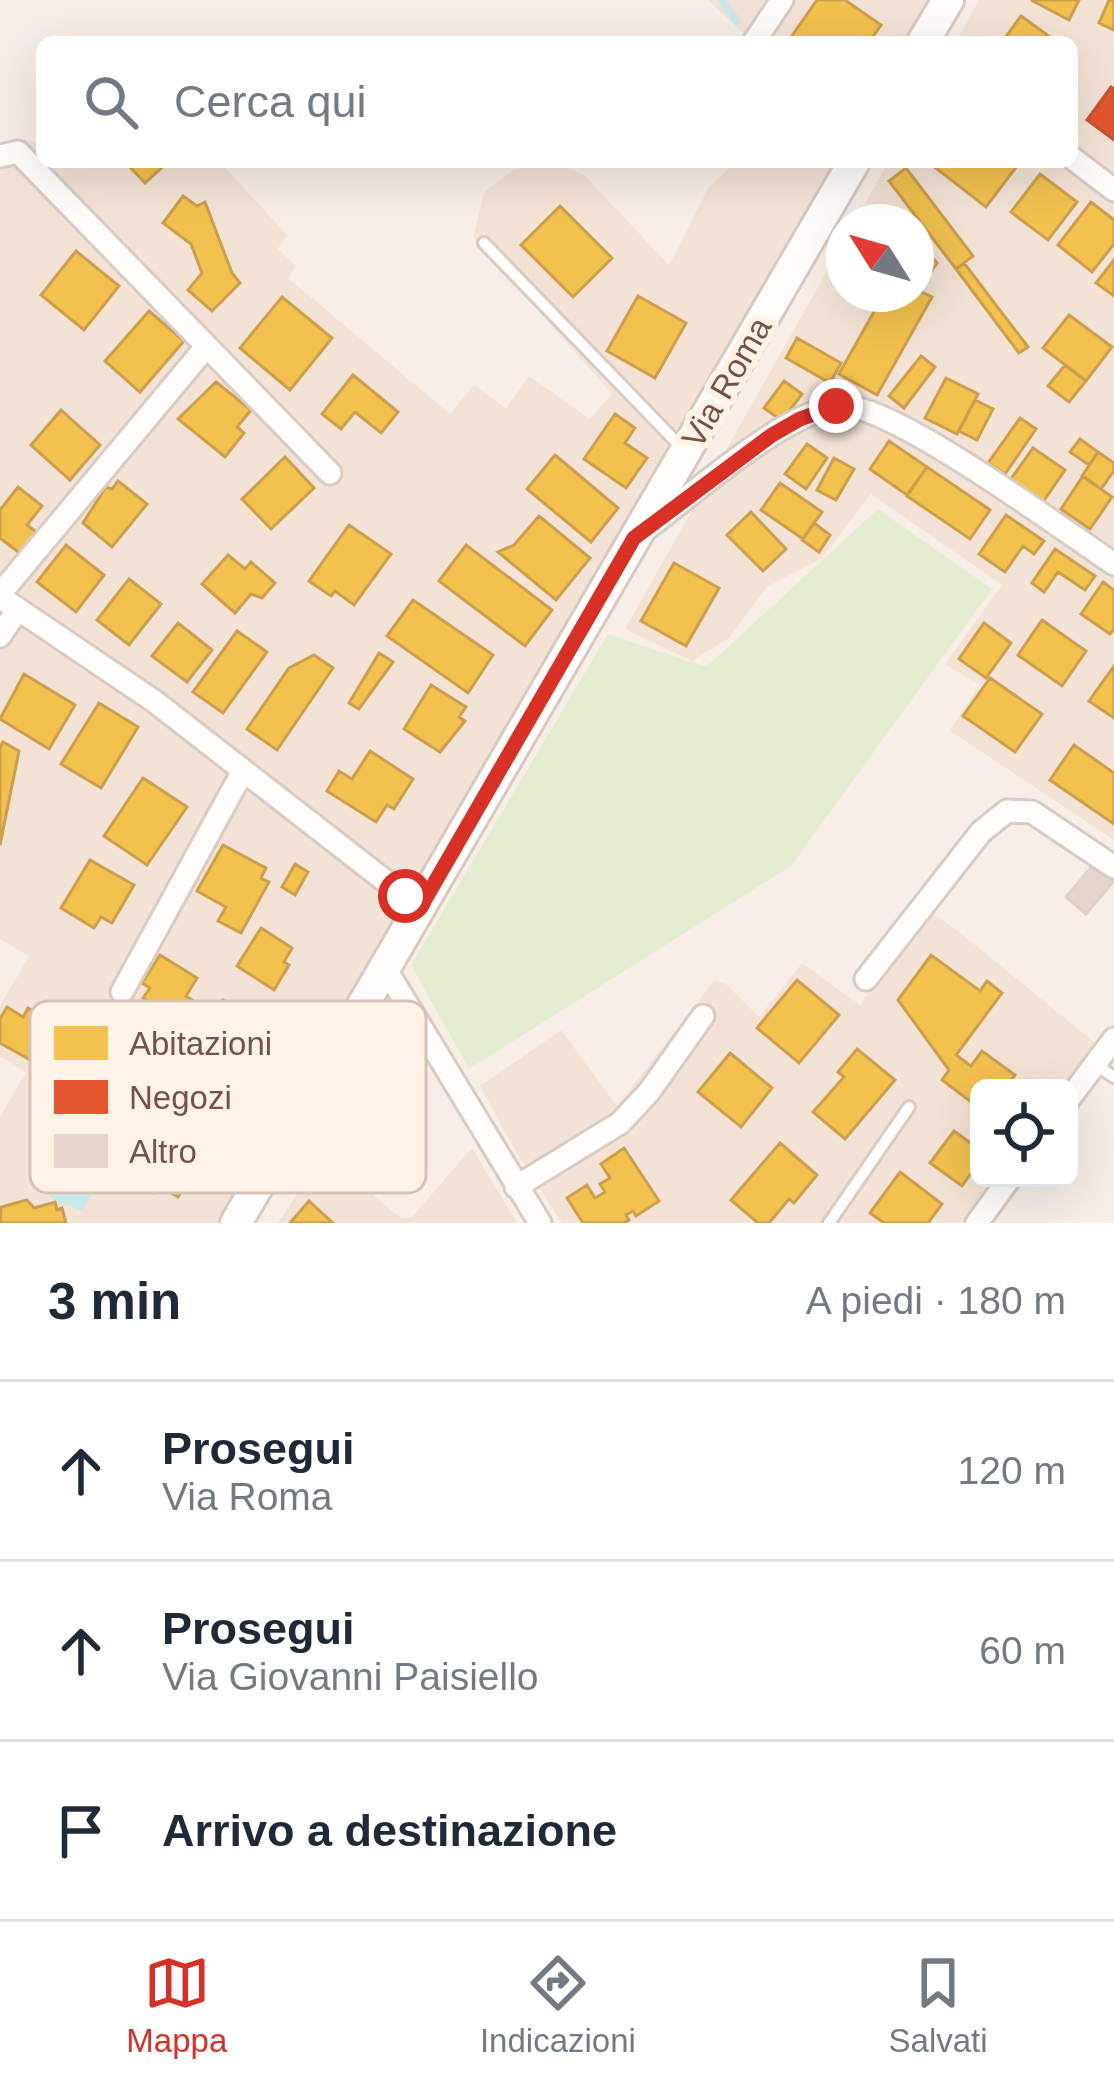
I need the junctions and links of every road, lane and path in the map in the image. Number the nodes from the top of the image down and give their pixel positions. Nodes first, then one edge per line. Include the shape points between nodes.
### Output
1 (782, 0) edge
2 (948, 0) edge
3 (758, 36) edge
4 (927, 36) edge
5 (0, 156) edge
6 (1078, 163) edge
7 (851, 168) edge
8 (1114, 190) edge
9 (484, 243) dead end
10 (206, 347) junction
11 (685, 452) junction
12 (330, 472) dead end
13 (634, 538) junction
14 (1114, 564) edge
15 (6, 600) edge
16 (0, 636) edge
17 (243, 771) junction
18 (1114, 867) edge
19 (420, 908) junction
20 (385, 968) junction
21 (866, 980) dead end
22 (122, 992) dead end
23 (366, 1001) edge
24 (405, 1001) edge
25 (703, 1016) dead end
26 (426, 1037) edge
27 (1114, 1039) edge
28 (1105, 1071) edge
29 (1078, 1092) edge
30 (909, 1107) dead end
31 (516, 1187) junction
32 (1003, 1187) edge
33 (254, 1193) edge
34 (236, 1223) edge
35 (540, 1223) edge
36 (829, 1223) edge
37 (977, 1223) edge

1 - 3 street
2 - 4 street
5 - 10 street via 18,152
6 - 8 street
7 - 11 street, Via Roma
9 - 11 lane
10 - 12 street
10 - 15 street
11 - 13 street, Via Roma
13 - 14 street via 787,427 856,405 904,426
13 - 19 street, Via Roma
15 - 16 street
15 - 17 street
17 - 19 street
17 - 22 street
18 - 21 street via 1038,816 1007,812 981,832
19 - 20 street, Via Roma
20 - 23 street, Via Roma
20 - 24 street
25 - 31 street via 620,1123
26 - 31 street
27 - 28 street
28 - 29 street
30 - 36 lane
31 - 35 street
32 - 37 street
33 - 34 street, Via Roma

